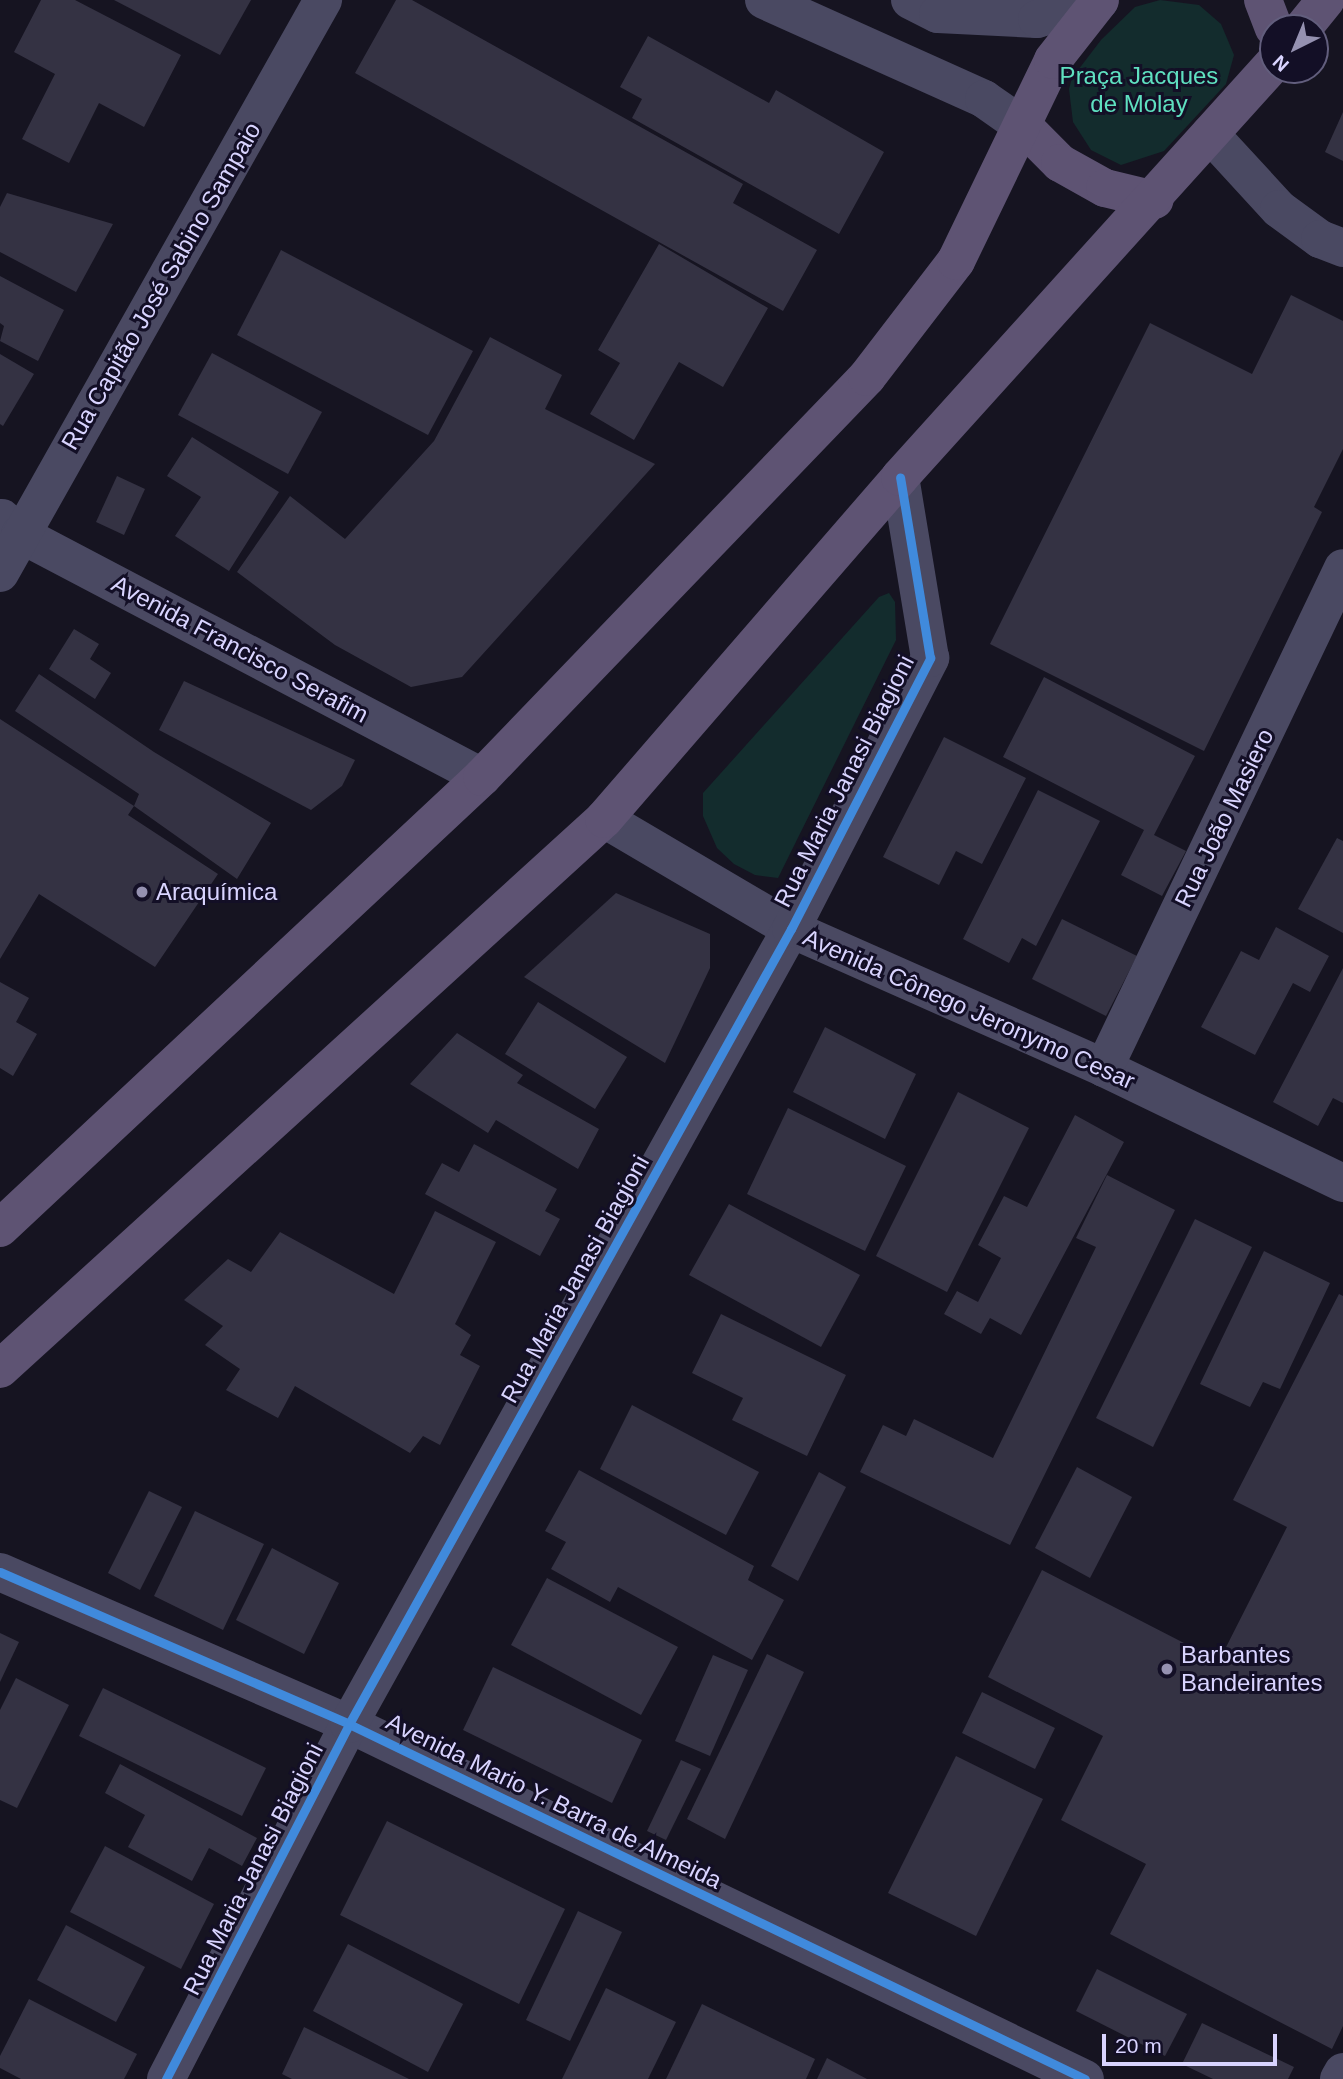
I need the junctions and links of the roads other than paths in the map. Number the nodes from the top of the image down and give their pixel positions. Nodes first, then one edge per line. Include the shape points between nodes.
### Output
1 (323, 0) edge
2 (764, 0) edge
3 (910, 0) edge
4 (1326, 0) edge
5 (1100, 1) edge
6 (1314, 14) edge
7 (1259, 80) edge
8 (1024, 127) junction
9 (1210, 134) junction
10 (1154, 200) junction
11 (1343, 248) edge
12 (900, 477) junction
13 (10, 525) edge
14 (1343, 568) edge
15 (0, 573) edge
16 (482, 776) junction
17 (604, 819) junction
18 (791, 929) junction
19 (1104, 1068) junction
20 (1343, 1183) edge
21 (0, 1227) edge
22 (0, 1369) edge
23 (0, 1572) edge
24 (349, 1724) junction
25 (1343, 2072) edge
26 (166, 2079) edge
27 (1085, 2079) edge
28 (1339, 2079) edge

1 - 13 street, Rua Capitão José Sabino Sampaio
2 - 8 street via 984,99
3 - 5 street via 938,14 1037,19
4 - 6 main road
5 - 8 main road via 1053,60
7 - 9 main road
8 - 10 main road via 1060,163 1105,188
8 - 16 main road via 956,261 867,377
9 - 10 main road
9 - 11 street via 1279,209 1320,239
10 - 12 main road
12 - 17 main road
12 - 18 street, Rua Maria Janasi Biagioni via 930,658
13 - 15 street, Rua Capitão José Sabino Sampaio
13 - 16 street, Avenida Francisco Serafim
14 - 19 street, Rua João Masiero
16 - 21 main road
17 - 18 street, Avenida Cônego Jeronymo Cesar
17 - 22 main road
18 - 19 street, Avenida Cônego Jeronymo Cesar
18 - 24 street, Rua Maria Janasi Biagioni
19 - 20 street, Avenida Cônego Jeronymo Cesar
23 - 24 street, Avenida Mario Y. Barra de Almeida
24 - 26 street, Rua Maria Janasi Biagioni
24 - 27 street, Avenida Mario Y. Barra de Almeida
25 - 28 street

